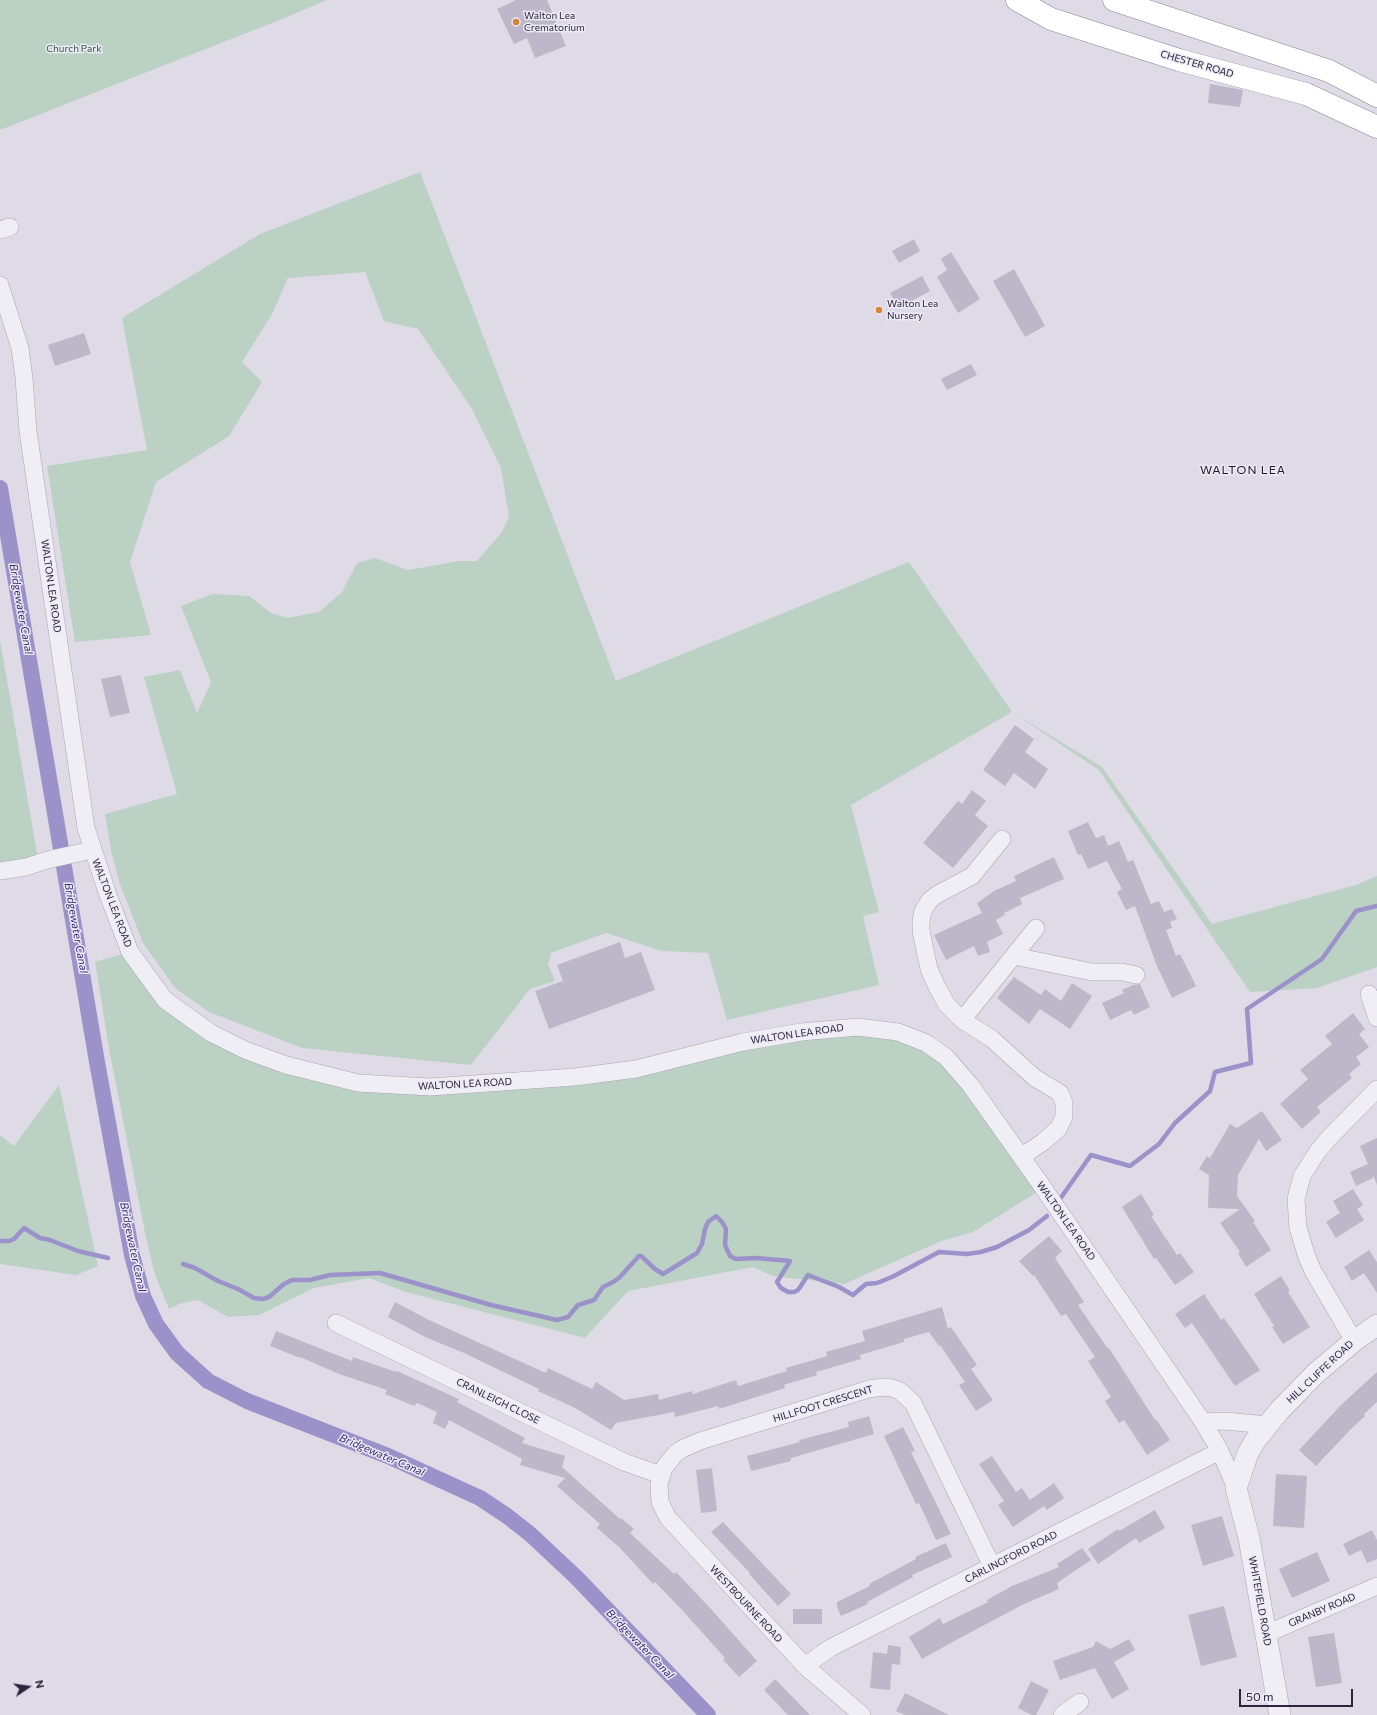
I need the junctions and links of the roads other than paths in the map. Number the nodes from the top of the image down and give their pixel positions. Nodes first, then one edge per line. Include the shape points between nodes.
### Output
1 (1017, 0) edge
2 (1114, 0) edge
3 (1377, 96) edge
4 (1377, 127) edge
5 (0, 285) edge
6 (1002, 839) dead end
7 (92, 850) junction
8 (0, 871) edge
9 (1036, 928) dead end
10 (1014, 956) junction
11 (1136, 974) dead end
12 (1369, 994) dead end
13 (1377, 1018) edge
14 (962, 1020) junction
15 (1377, 1089) edge
16 (1022, 1157) junction
17 (336, 1323) dead end
18 (1377, 1325) edge
19 (1354, 1341) junction
20 (1203, 1422) junction
21 (1267, 1425) junction
22 (1220, 1451) junction
23 (661, 1475) junction
24 (1236, 1488) junction
25 (992, 1566) junction
26 (1377, 1586) edge
27 (1266, 1634) junction
28 (805, 1666) junction
29 (1080, 1702) dead end
30 (862, 1715) edge
31 (1062, 1715) edge
32 (1280, 1715) edge

1 - 4 highway, CHESTER ROAD via 1051,19 1179,60 1306,94
2 - 3 highway via 1329,71
5 - 7 street, WALTON LEA ROAD via 20,348 28,431 82,805
6 - 14 street via 972,876 930,900 920,921 924,948 937,987 947,1005
7 - 8 street
7 - 16 street, WALTON LEA ROAD via 130,952 165,1000 210,1033 286,1066 358,1083 430,1087 529,1081 636,1068 743,1042 801,1032 858,1027 898,1032 926,1043 946,1057 971,1086
9 - 10 street
10 - 11 street via 1092,972
10 - 14 street
12 - 13 street
14 - 16 street via 992,1039 1035,1078 1060,1093 1064,1103 1064,1117 1058,1129
15 - 19 street via 1318,1152 1302,1176 1296,1199 1298,1228 1307,1257
16 - 20 street, WALTON LEA ROAD
17 - 23 street, CRANLEIGH CLOSE via 624,1462
18 - 19 street, HILL CLIFFE ROAD
19 - 21 street, HILL CLIFFE ROAD via 1316,1373
20 - 21 street via 1225,1420
20 - 22 street, WALTON LEA ROAD
21 - 24 street, HILL CLIFFE ROAD via 1248,1453
22 - 24 street, WALTON LEA ROAD
22 - 25 street, CARLINGFORD ROAD
23 - 25 street, HILLFOOT CRESCENT via 675,1454 691,1444 868,1389 892,1388 913,1403
23 - 28 street, WESTBOURNE ROAD via 660,1502 668,1518
24 - 27 street, WHITEFIELD ROAD via 1250,1538
25 - 28 street, CARLINGFORD ROAD via 830,1648
26 - 27 street, GRANBY ROAD
27 - 32 street, WHITEFIELD ROAD
28 - 30 street, WESTBOURNE ROAD
29 - 31 street

